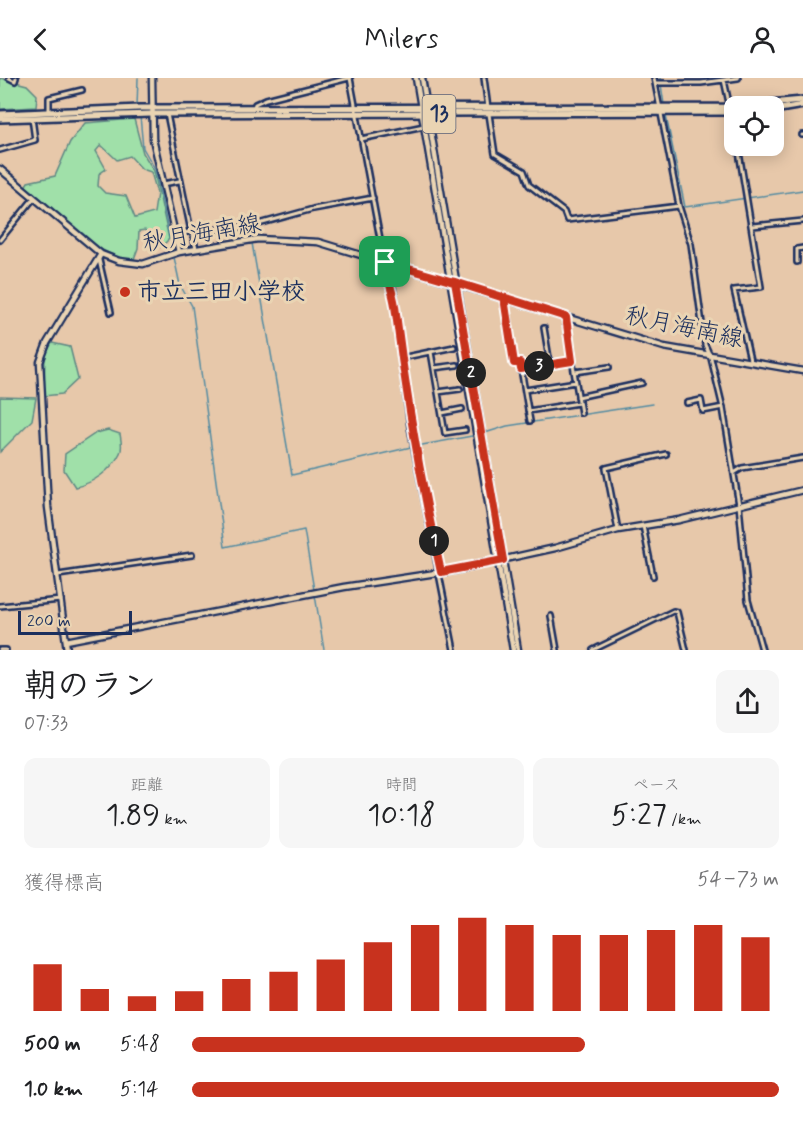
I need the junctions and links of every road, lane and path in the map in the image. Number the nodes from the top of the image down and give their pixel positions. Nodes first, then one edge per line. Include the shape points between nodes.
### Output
1 (9, 78) edge
2 (16, 78) edge
3 (152, 78) edge
4 (350, 78) edge
5 (416, 78) edge
6 (422, 78) edge
7 (484, 78) edge
8 (654, 78) edge
9 (738, 78) edge
10 (724, 80) junction
11 (656, 83) junction
12 (82, 90) dead end
13 (729, 96) edge
14 (803, 100) edge
15 (784, 102) edge
16 (803, 105) edge
17 (784, 108) edge
18 (724, 109) edge
19 (662, 110) junction
20 (49, 111) junction
21 (151, 111) junction
22 (425, 111) junction
23 (489, 111) junction
24 (134, 112) junction
25 (254, 112) junction
26 (357, 112) junction
27 (0, 114) edge
28 (167, 114) junction
29 (32, 118) junction
30 (0, 119) edge
31 (424, 126) junction
32 (361, 139) junction
33 (0, 150) edge
34 (740, 156) edge
35 (0, 169) edge
36 (178, 181) junction
37 (163, 184) junction
38 (373, 197) junction
39 (34, 198) junction
40 (680, 206) junction
41 (803, 221) edge
42 (752, 226) junction
43 (191, 231) junction
44 (175, 234) junction
45 (0, 240) edge
46 (803, 248) edge
47 (195, 249) junction
48 (176, 253) junction
49 (100, 256) junction
50 (385, 262) junction
51 (798, 262) dead end
52 (453, 282) junction
53 (504, 298) junction
54 (111, 312) dead end
55 (566, 317) junction
56 (544, 328) dead end
57 (454, 347) dead end
58 (431, 352) junction
59 (708, 353) junction
60 (401, 358) junction
61 (750, 360) junction
62 (572, 361) junction
63 (550, 364) junction
64 (457, 365) dead end
65 (609, 367) dead end
66 (434, 368) junction
67 (521, 369) junction
68 (803, 371) edge
69 (574, 372) junction
70 (576, 382) junction
71 (642, 383) dead end
72 (460, 389) dead end
73 (525, 390) junction
74 (438, 392) junction
75 (578, 397) junction
76 (579, 403) junction
77 (687, 403) dead end
78 (723, 407) junction
79 (462, 409) dead end
80 (528, 411) junction
81 (442, 412) junction
82 (581, 412) dead end
83 (530, 421) dead end
84 (465, 430) dead end
85 (666, 454) dead end
86 (803, 458) edge
87 (734, 473) junction
88 (803, 490) edge
89 (739, 505) junction
90 (643, 526) junction
91 (618, 530) junction
92 (192, 555) dead end
93 (500, 560) junction
94 (441, 572) junction
95 (58, 575) junction
96 (653, 576) dead end
97 (61, 600) junction
98 (0, 606) edge
99 (551, 616) dead end
100 (66, 641) junction
101 (0, 650) edge
102 (6, 650) edge
103 (67, 650) edge
104 (454, 650) edge
105 (513, 650) edge
106 (518, 650) edge
107 (557, 650) edge
108 (593, 650) edge
109 (686, 650) edge
110 (762, 650) edge

1 - 2 street
3 - 21 main road
4 - 25 street via 266,99 255,104
4 - 26 street
5 - 22 main road
6 - 22 main road
7 - 23 street
8 - 11 street
9 - 10 street
10 - 11 street
10 - 13 street
11 - 19 street
12 - 20 street via 49,98
14 - 15 main road, 13
16 - 17 main road
18 - 19 main road, 13
19 - 23 main road, 13
19 - 40 street
20 - 24 main road, 13
20 - 27 main road, 13
21 - 24 main road, 13
21 - 25 main road, 13
21 - 28 main road, 13
21 - 37 main road
22 - 23 main road, 13
22 - 26 main road, 13
22 - 31 main road
22 - 52 main road
23 - 40 street via 495,154 524,171 529,185 564,212 567,220
24 - 29 main road, 13
25 - 26 main road, 13
25 - 28 main road, 13
26 - 32 street
28 - 36 street
29 - 30 main road, 13
29 - 33 street via 34,140
31 - 32 street
31 - 52 main road
32 - 38 street
34 - 42 street
35 - 39 main road
36 - 37 street
36 - 43 street
37 - 44 main road
38 - 43 street via 248,227
38 - 50 street
39 - 45 street
39 - 49 main road
40 - 59 street via 691,244
41 - 42 street
42 - 61 street via 761,287 735,290
43 - 44 street
43 - 47 street
44 - 48 main road
46 - 51 street via 797,249
47 - 48 main road, 秋月海南線
47 - 50 main road, 秋月海南線 via 299,239
48 - 49 main road, 秋月海南線 via 136,264
49 - 54 street
49 - 95 main road via 47,343 40,362 48,507
50 - 52 main road, 秋月海南線
50 - 60 street via 393,287
52 - 53 main road, 秋月海南線
52 - 93 main road
53 - 55 main road, 秋月海南線
53 - 67 street via 514,363 520,363
55 - 59 main road, 秋月海南線 via 664,347
55 - 62 street
56 - 63 street
57 - 58 street
58 - 60 street
58 - 66 street
59 - 61 main road, 秋月海南線
59 - 78 street
60 - 94 street via 410,427
61 - 68 main road, 秋月海南線
62 - 63 street
62 - 69 street
63 - 67 street
64 - 66 street
65 - 69 street
66 - 74 street
67 - 73 street
69 - 70 street
70 - 73 street
70 - 75 street
71 - 75 street
72 - 74 street
73 - 80 street
74 - 81 street
75 - 76 street
76 - 80 street
76 - 82 street
77 - 78 street via 700,400 703,411
78 - 87 street
79 - 81 street
80 - 83 street
81 - 84 street via 445,432
85 - 91 street via 606,468
86 - 87 street via 742,468
87 - 89 street
88 - 89 main road
89 - 90 main road
89 - 110 street via 748,600
90 - 91 main road
90 - 96 street
91 - 93 main road
92 - 95 street
93 - 94 main road
93 - 105 main road
93 - 106 main road
94 - 100 main road
94 - 104 street
95 - 97 main road
97 - 98 street
97 - 100 main road
99 - 107 street
100 - 103 main road
101 - 102 street
108 - 109 street via 673,611 677,612

